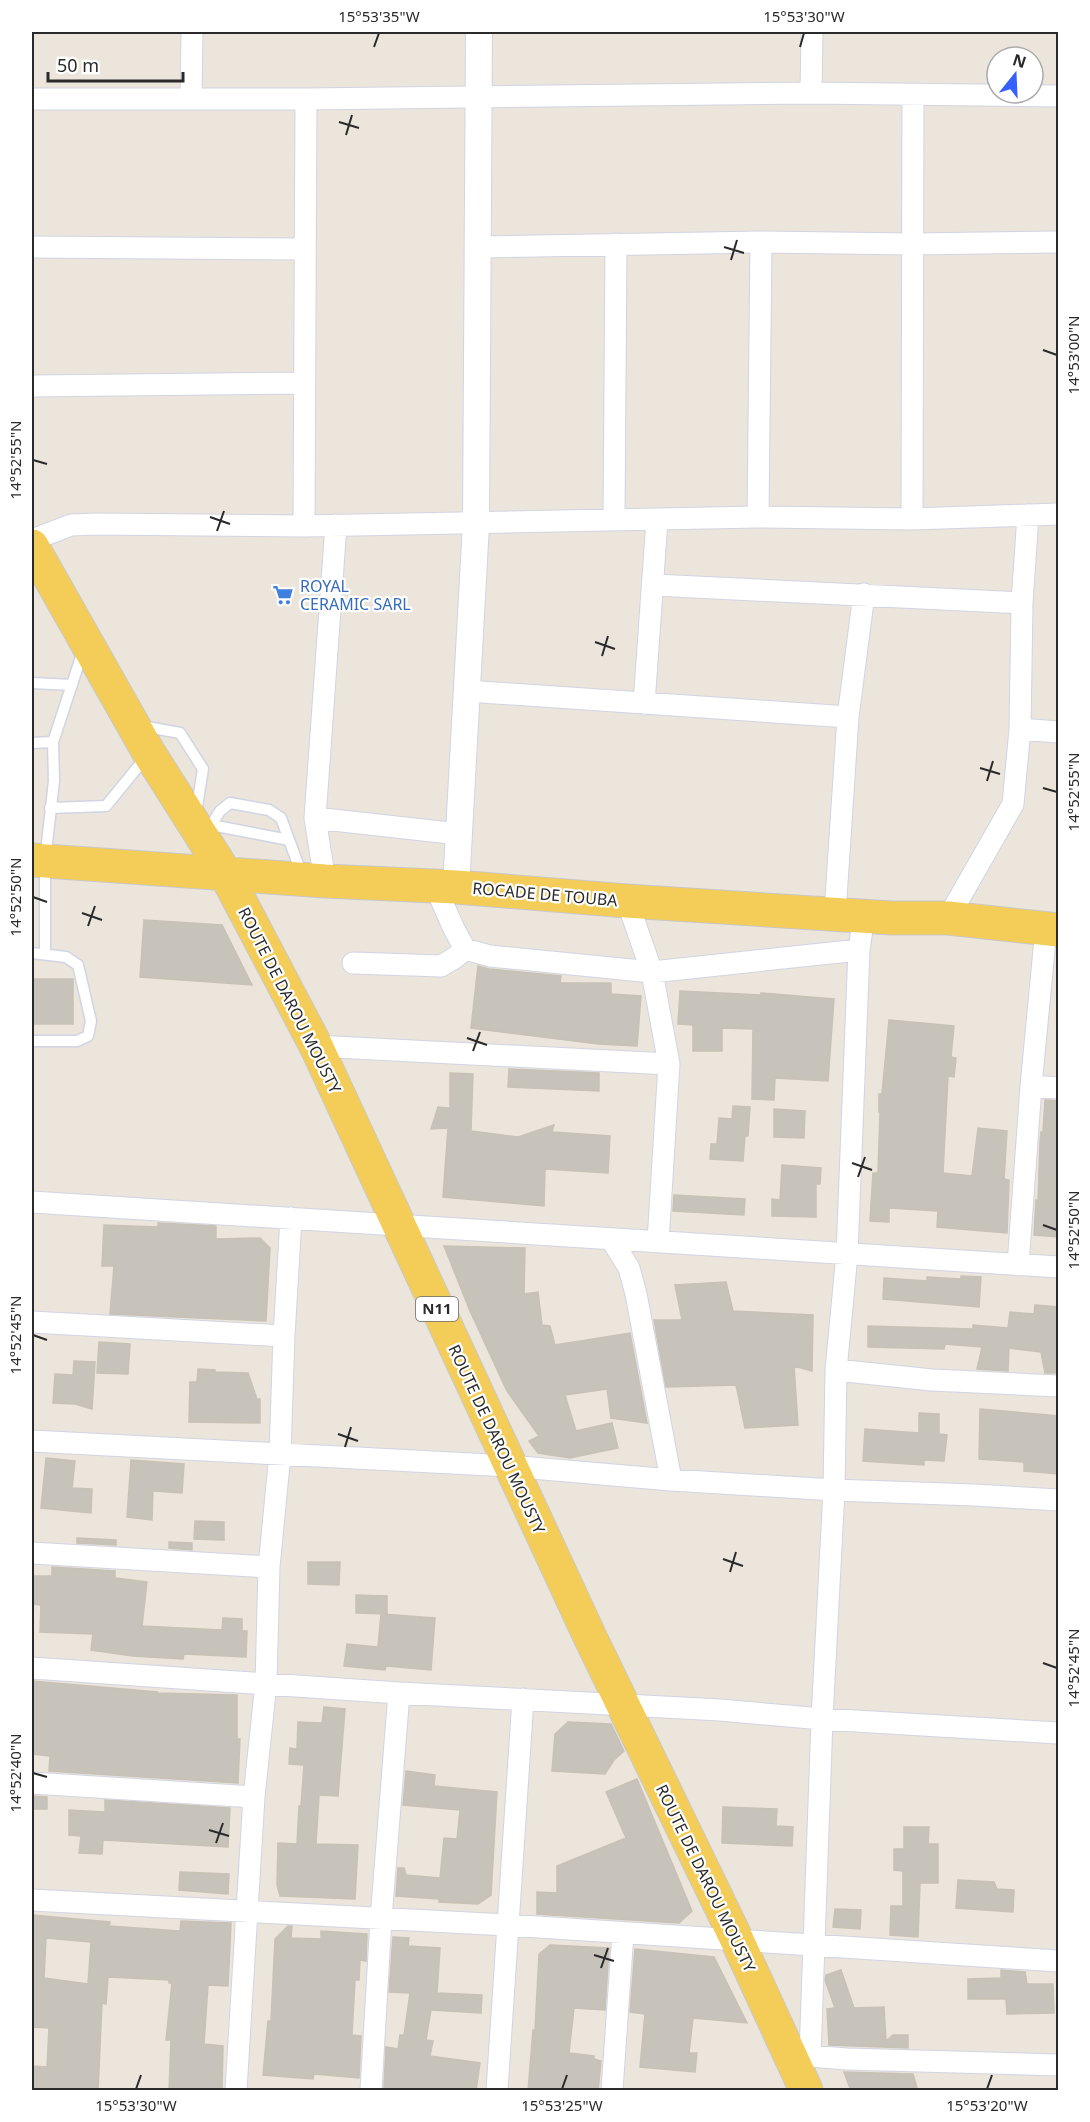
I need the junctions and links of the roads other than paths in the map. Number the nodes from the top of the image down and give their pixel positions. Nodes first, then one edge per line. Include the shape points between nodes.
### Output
1 (192, 32) edge
2 (479, 32) edge
3 (812, 32) edge
4 (811, 93) junction
5 (913, 94) junction
6 (479, 96) junction
7 (1059, 96) edge
8 (191, 98) junction
9 (32, 99) edge
10 (306, 99) junction
11 (761, 242) junction
12 (1059, 242) edge
13 (616, 244) junction
14 (913, 244) junction
15 (32, 247) edge
16 (478, 247) junction
17 (305, 249) junction
18 (304, 383) junction
19 (32, 386) edge
20 (1059, 514) edge
21 (1028, 515) junction
22 (758, 518) junction
23 (912, 519) junction
24 (614, 520) junction
25 (657, 520) junction
26 (476, 524) junction
27 (336, 525) junction
28 (304, 526) junction
29 (32, 540) edge
30 (32, 546) edge
31 (654, 585) junction
32 (864, 594) junction
33 (1022, 603) junction
34 (86, 644) junction
35 (32, 684) edge
36 (72, 685) junction
37 (467, 691) junction
38 (644, 704) junction
39 (848, 717) junction
40 (133, 725) junction
41 (1020, 729) junction
42 (1059, 732) edge
43 (53, 742) junction
44 (32, 743) edge
45 (149, 753) junction
46 (50, 808) junction
47 (315, 818) junction
48 (203, 829) junction
49 (459, 834) junction
50 (289, 840) junction
51 (38, 861) edge
52 (225, 873) junction
53 (314, 880) junction
54 (446, 887) junction
55 (627, 901) junction
56 (850, 914) junction
57 (948, 918) junction
58 (1052, 929) edge
59 (465, 949) junction
60 (859, 950) junction
61 (32, 953) edge
62 (45, 953) junction
63 (353, 963) dead end
64 (652, 972) junction
65 (1050, 985) edge
66 (32, 1041) edge
67 (315, 1046) junction
68 (669, 1064) junction
69 (1031, 1086) junction
70 (1059, 1088) edge
71 (32, 1202) edge
72 (291, 1218) junction
73 (400, 1225) junction
74 (611, 1239) junction
75 (658, 1242) junction
76 (847, 1254) junction
77 (1018, 1265) junction
78 (1059, 1267) edge
79 (32, 1322) edge
80 (284, 1336) junction
81 (836, 1370) junction
82 (1059, 1386) edge
83 (32, 1441) edge
84 (280, 1454) junction
85 (509, 1466) junction
86 (671, 1480) junction
87 (834, 1490) junction
88 (1059, 1500) edge
89 (32, 1553) edge
90 (269, 1567) junction
91 (32, 1668) edge
92 (266, 1683) junction
93 (399, 1693) junction
94 (523, 1699) junction
95 (623, 1705) junction
96 (822, 1719) junction
97 (1059, 1733) edge
98 (32, 1783) edge
99 (254, 1797) junction
100 (32, 1900) edge
101 (247, 1910) junction
102 (381, 1919) junction
103 (507, 1925) junction
104 (623, 1933) junction
105 (737, 1940) junction
106 (815, 1945) junction
107 (1059, 1961) edge
108 (799, 2055) junction
109 (1059, 2065) edge
110 (236, 2091) edge
111 (371, 2091) edge
112 (497, 2091) edge
113 (612, 2091) edge
114 (806, 2091) edge

1 - 8 street
2 - 6 street
3 - 4 street
4 - 5 street
4 - 6 street
5 - 7 street
5 - 14 street
6 - 10 street
6 - 16 street
8 - 9 street
8 - 10 street
10 - 17 street
11 - 13 street
11 - 14 street
11 - 22 street
12 - 14 street
13 - 16 street
13 - 24 street
14 - 23 street
15 - 17 street
16 - 26 street
17 - 18 street
18 - 19 street
18 - 28 street
20 - 21 street
21 - 23 street
21 - 33 street
22 - 23 street
22 - 25 street
24 - 25 street
24 - 26 street
25 - 31 street
26 - 27 street
26 - 37 street
27 - 28 street
27 - 47 street
28 - 29 street via 71,525
30 - 34 main road, ROUTE DE DAROU MOUSTY / N11
31 - 32 street
31 - 38 street
32 - 33 street
32 - 39 street
33 - 41 street
34 - 36 lane
34 - 40 main road, ROUTE DE DAROU MOUSTY / N11
35 - 36 lane
36 - 43 lane
37 - 38 street
37 - 49 street
38 - 39 street
39 - 56 street
40 - 45 main road, ROUTE DE DAROU MOUSTY / N11
40 - 48 lane via 180,733 203,769
41 - 42 street
41 - 57 street via 1013,804
43 - 44 lane
43 - 46 lane
45 - 46 lane via 106,806
45 - 48 main road, ROUTE DE DAROU MOUSTY / N11
46 - 51 lane
47 - 49 street
47 - 53 street
48 - 50 lane
48 - 50 lane via 230,803 269,810 281,818
48 - 52 main road, ROUTE DE DAROU MOUSTY / N11
49 - 54 street
50 - 53 lane
51 - 52 main road, ROCADE DE TOUBA
51 - 62 lane
52 - 53 main road, ROCADE DE TOUBA
52 - 67 main road, ROUTE DE DAROU MOUSTY / N11
53 - 54 main road, ROCADE DE TOUBA
54 - 55 main road, ROCADE DE TOUBA
54 - 59 street via 454,929
55 - 56 main road, ROCADE DE TOUBA
55 - 64 street
56 - 57 main road, ROCADE DE TOUBA
56 - 60 street
57 - 58 main road, ROCADE DE TOUBA
58 - 65 street
59 - 63 street via 441,966
59 - 64 street via 490,956
60 - 64 street
60 - 76 street
61 - 62 lane
62 - 66 lane via 66,957 78,965 90,1020 88,1036 77,1041
64 - 68 street
65 - 69 street
67 - 68 street
67 - 73 main road, ROUTE DE DAROU MOUSTY / N11
68 - 75 street
69 - 70 street
69 - 77 street
71 - 72 street
72 - 73 street
72 - 80 street
73 - 74 street
73 - 85 main road, ROUTE DE DAROU MOUSTY / N11
74 - 75 street
74 - 86 street via 629,1268 636,1294
75 - 76 street
76 - 77 street
76 - 81 street
77 - 78 street
79 - 80 street
80 - 84 street
81 - 82 street via 932,1380
81 - 87 street
83 - 84 street
84 - 85 street
84 - 90 street
85 - 86 street
85 - 95 main road, ROUTE DE DAROU MOUSTY / N11
86 - 87 street
87 - 88 street
87 - 96 street
89 - 90 street
90 - 92 street
91 - 92 street
92 - 93 street
92 - 99 street
93 - 94 street
93 - 102 street
94 - 95 street
94 - 103 street
95 - 96 street
95 - 105 main road, ROUTE DE DAROU MOUSTY / N11
96 - 97 street
96 - 106 street
98 - 99 street
99 - 101 street
100 - 101 street
101 - 102 street
101 - 110 street
102 - 103 street
102 - 111 street
103 - 104 street
103 - 112 street
104 - 105 street
104 - 113 street
105 - 106 street
105 - 108 main road, ROUTE DE DAROU MOUSTY / N11
106 - 107 street
106 - 108 street
108 - 109 street
108 - 114 main road, ROUTE DE DAROU MOUSTY / N11

